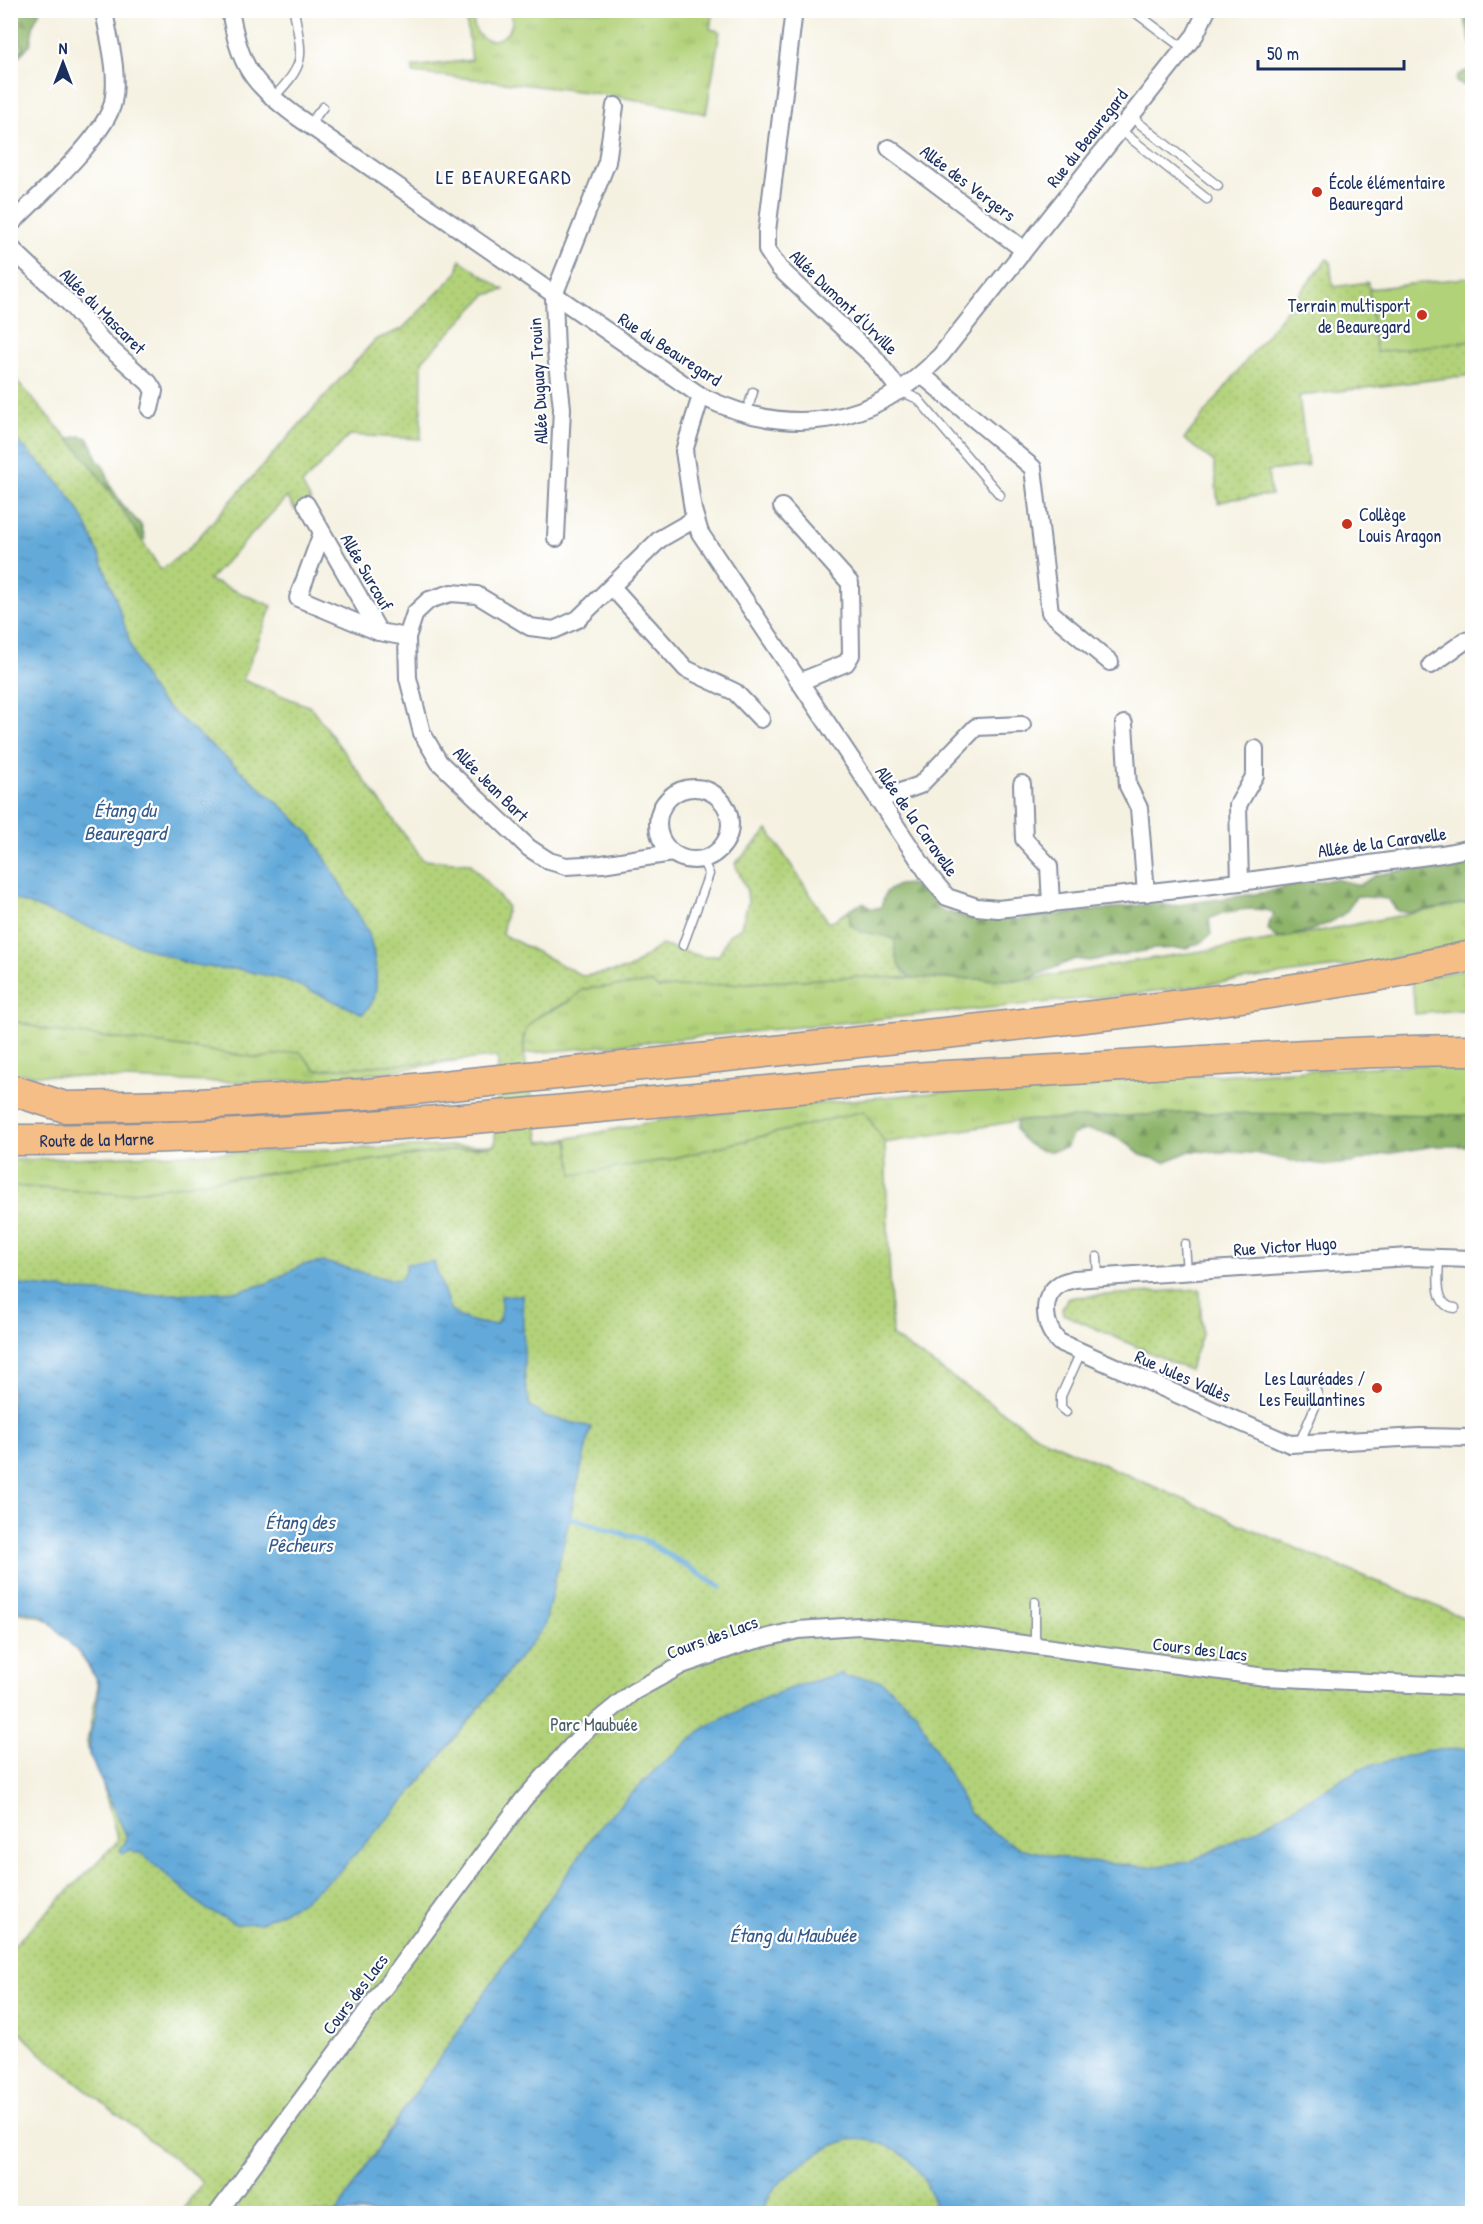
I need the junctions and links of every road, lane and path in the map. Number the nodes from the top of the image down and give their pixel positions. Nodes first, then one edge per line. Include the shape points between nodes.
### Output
1 (230, 10) edge
2 (294, 10) edge
3 (794, 10) edge
4 (1132, 10) edge
5 (1207, 10) edge
6 (101, 11) edge
7 (1184, 48) junction
8 (273, 98) junction
9 (615, 106) dead end
10 (322, 107) dead end
11 (1124, 123) junction
12 (309, 125) junction
13 (889, 147) dead end
14 (1218, 186) dead end
15 (1207, 199) dead end
16 (10, 225) edge
17 (10, 247) edge
18 (1024, 250) junction
19 (554, 295) junction
20 (922, 375) junction
21 (900, 391) junction
22 (753, 392) dead end
23 (702, 396) junction
24 (150, 409) dead end
25 (746, 415) junction
26 (999, 495) dead end
27 (306, 504) dead end
28 (782, 507) dead end
29 (695, 519) junction
30 (322, 533) junction
31 (556, 538) dead end
32 (612, 587) junction
33 (379, 632) junction
34 (407, 637) junction
35 (1473, 640) edge
36 (1110, 662) dead end
37 (1431, 665) dead end
38 (799, 682) junction
39 (761, 719) dead end
40 (1124, 724) dead end
41 (1022, 725) dead end
42 (1255, 749) dead end
43 (1022, 784) dead end
44 (878, 800) junction
45 (1473, 848) edge
46 (672, 853) junction
47 (702, 859) junction
48 (1240, 882) junction
49 (1146, 893) junction
50 (1052, 904) junction
51 (683, 945) dead end
52 (1473, 956) edge
53 (1473, 1050) edge
54 (10, 1091) edge
55 (10, 1107) edge
56 (66, 1107) junction
57 (10, 1140) edge
58 (1185, 1244) dead end
59 (1096, 1257) dead end
60 (1439, 1258) junction
61 (1473, 1259) edge
62 (1187, 1273) junction
63 (1100, 1278) junction
64 (1455, 1308) dead end
65 (1059, 1342) joint
66 (1081, 1352) junction
67 (1311, 1386) dead end
68 (1066, 1412) dead end
69 (1473, 1438) edge
70 (1299, 1444) junction
71 (1035, 1602) dead end
72 (1035, 1647) junction
73 (1473, 1687) edge
74 (217, 2214) edge

1 - 8 street, Rue du Beauregard via 242,59 252,77
2 - 8 lane via 301,58 293,78
3 - 21 street, Allée Dumont d'Urville via 767,250 779,268 875,358
4 - 7 lane
5 - 7 street, Rue du Beauregard
6 - 16 street via 115,74 113,104 98,134
7 - 11 street, Rue du Beauregard
8 - 12 street, Rue du Beauregard
9 - 19 street via 607,162
10 - 12 lane
11 - 14 lane
11 - 15 lane
11 - 18 street, Rue du Beauregard
12 - 19 street, Rue du Beauregard
13 - 18 street, Allée des Vergers
17 - 24 street, Allée du Mascaret via 149,383 153,391
18 - 20 street, Rue du Beauregard
19 - 23 street, Rue du Beauregard
19 - 31 street, Allée Duguay Trouin via 562,408
20 - 21 street, Rue du Beauregard
20 - 36 street via 1033,468 1050,612
21 - 25 street, Rue du Beauregard via 866,408 820,420 784,421
21 - 26 lane via 918,399
22 - 25 lane
23 - 25 street, Rue du Beauregard
23 - 29 street, Allée de la Caravelle via 684,451
27 - 30 street, Allée Surcouf
28 - 38 street via 850,583 851,655 846,663
29 - 32 street, Allée Jean Bart via 660,540
29 - 38 street, Allée de la Caravelle via 709,548
30 - 33 street, Allée Surcouf
30 - 33 street, Allée Surcouf via 298,598
32 - 34 street, Allée Jean Bart via 578,620 554,630 530,627 477,595 451,593 429,600 415,613
32 - 39 street via 686,669 735,692
33 - 34 street, Allée Surcouf
34 - 46 street, Allée Jean Bart via 408,678 423,733 439,762 529,848 566,866
35 - 37 street via 1465,641
38 - 44 street, Allée de la Caravelle
40 - 49 street via 1128,786 1139,808
41 - 44 street via 976,727 920,784
42 - 48 street via 1255,776 1238,805
43 - 50 street via 1024,839 1049,866
44 - 50 street, Allée de la Caravelle via 947,897 998,909
45 - 48 street, Allée de la Caravelle
46 - 47 street, Allée Jean Bart via 681,858
46 - 47 street via 659,833 660,810 676,792 700,788 720,799 730,818 725,842
47 - 51 lane via 709,874
48 - 49 street, Allée de la Caravelle
49 - 50 street, Allée de la Caravelle
52 - 56 highway, Route de la Marne via 1354,980 943,1034 367,1094
53 - 57 highway, Route de la Marne via 1185,1062 867,1082 296,1132
54 - 56 highway
55 - 56 highway, Route de la Marne
58 - 62 lane
59 - 63 lane
60 - 61 street, Rue Victor Hugo
60 - 62 street, Rue Victor Hugo
60 - 64 lane via 1440,1297 1447,1306
62 - 63 street, Rue Victor Hugo
63 - 65 street, Rue Victor Hugo via 1060,1284 1051,1294 1046,1319 1050,1333
65 - 66 street, Rue Jules Vallès
66 - 68 lane via 1061,1396 1061,1408
66 - 70 street, Rue Jules Vallès via 1290,1444
67 - 70 lane via 1317,1398
69 - 70 street, Rue Jules Vallès
71 - 72 lane
72 - 73 street, Cours des Lacs via 1265,1677
72 - 74 street, Cours des Lacs via 889,1627 798,1630 682,1665 633,1692 584,1732 523,1800

